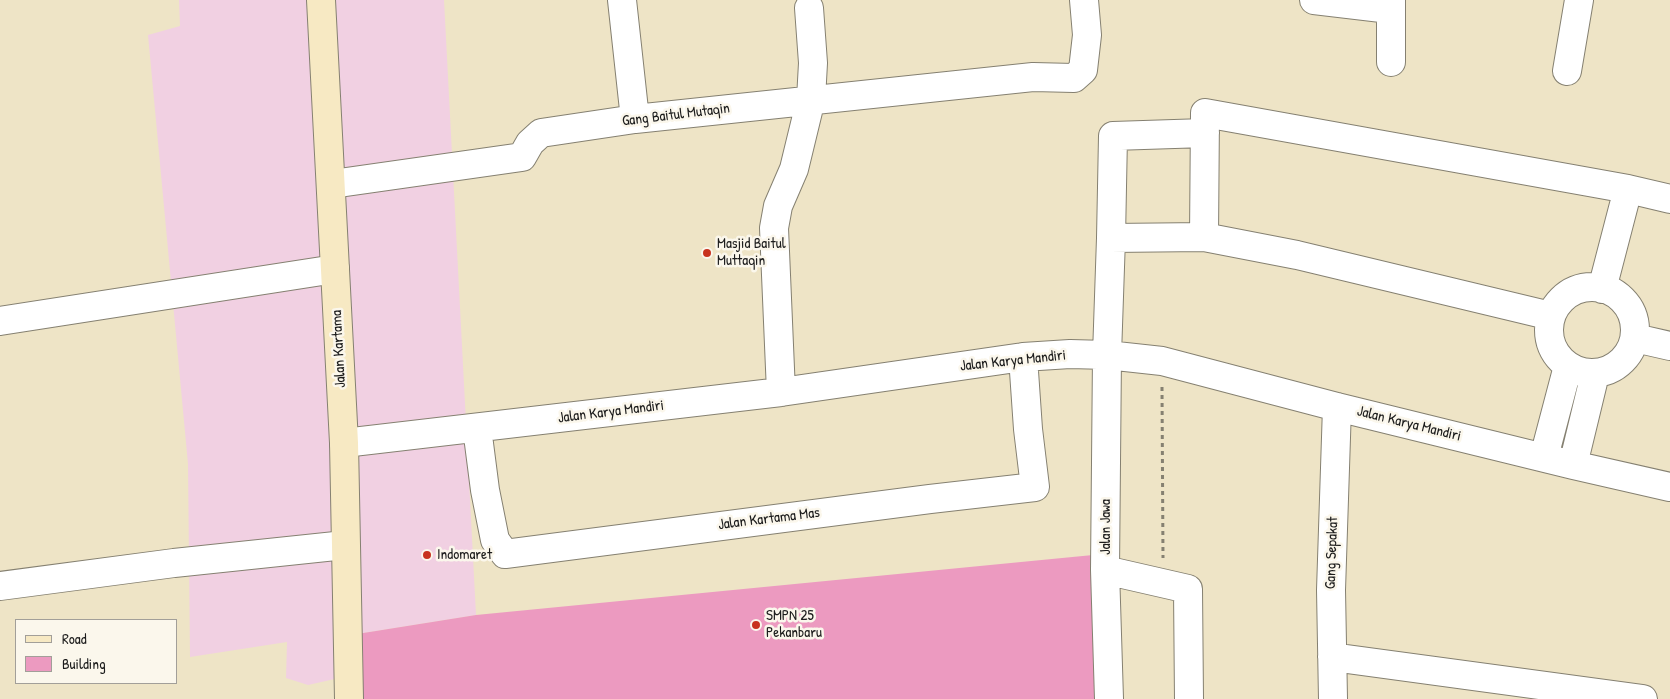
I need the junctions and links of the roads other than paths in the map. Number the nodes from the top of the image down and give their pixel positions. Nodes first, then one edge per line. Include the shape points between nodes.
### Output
1 (322, 0) edge
2 (622, 0) edge
3 (1084, 0) edge
4 (1314, 0) edge
5 (1579, 0) edge
6 (1391, 5) edge
7 (809, 8) dead end
8 (1391, 62) dead end
9 (1567, 71) dead end
10 (811, 99) junction
11 (635, 119) junction
12 (1205, 133) junction
13 (332, 184) junction
14 (1628, 189) junction
15 (1670, 199) edge
16 (1204, 237) junction
17 (1111, 238) junction
18 (335, 269) junction
19 (1602, 289) junction
20 (1551, 316) junction
21 (0, 321) edge
22 (1634, 338) junction
23 (1670, 346) edge
24 (1107, 355) junction
25 (1023, 358) junction
26 (1568, 366) junction
27 (1595, 374) junction
28 (781, 392) junction
29 (1337, 407) junction
30 (477, 428) junction
31 (344, 443) junction
32 (1544, 457) junction
33 (1573, 465) junction
34 (1670, 486) edge
35 (345, 545) junction
36 (1105, 570) junction
37 (0, 586) edge
38 (1332, 658) junction
39 (349, 699) edge
40 (1110, 699) edge
41 (1189, 699) edge
42 (1333, 699) edge
43 (1643, 699) edge

1 - 13 main road, Jalan Kartama
2 - 11 street
3 - 10 street, Gang Baitul Mutaqin via 1087,35 1083,70 1074,78 1033,77
4 - 6 street
5 - 9 street
6 - 8 street
7 - 10 street via 813,63
10 - 11 street, Gang Baitul Mutaqin
10 - 28 street via 794,169 778,206 774,228
11 - 13 street, Gang Baitul Mutaqin via 541,133 530,142 522,157
12 - 14 street via 1205,113
12 - 16 street
12 - 17 street, Jalan Jawa via 1113,136
13 - 18 main road, Jalan Kartama
14 - 15 street
14 - 19 street
16 - 17 street
16 - 20 street via 1297,255
17 - 24 street, Jalan Jawa
18 - 21 street
18 - 31 main road, Jalan Kartama
19 - 20 street via 1582,288 1568,294
19 - 22 street via 1622,298 1630,310 1635,324
20 - 26 street via 1548,330 1551,344 1557,357
22 - 23 street
22 - 27 street via 1630,352 1621,363
24 - 25 street, Jalan Karya Mandiri
24 - 29 street, Jalan Karya Mandiri via 1162,361
24 - 36 street, Jalan Jawa
25 - 28 street, Jalan Karya Mandiri
25 - 30 street, Jalan Kartama Mas via 1035,487 505,554 495,540
26 - 27 street
26 - 32 street
27 - 33 street
28 - 30 street, Jalan Karya Mandiri
29 - 32 street, Jalan Karya Mandiri
29 - 38 street, Gang Sepakat
30 - 31 street, Jalan Karya Mandiri
31 - 35 main road, Jalan Kartama
32 - 33 street, Jalan Karya Mandiri
33 - 34 street, Jalan Karya Mandiri
35 - 37 street
35 - 39 main road, Jalan Kartama
36 - 40 street, Jalan Jawa
36 - 41 street via 1188,589
38 - 42 street, Gang Sepakat
38 - 43 street

